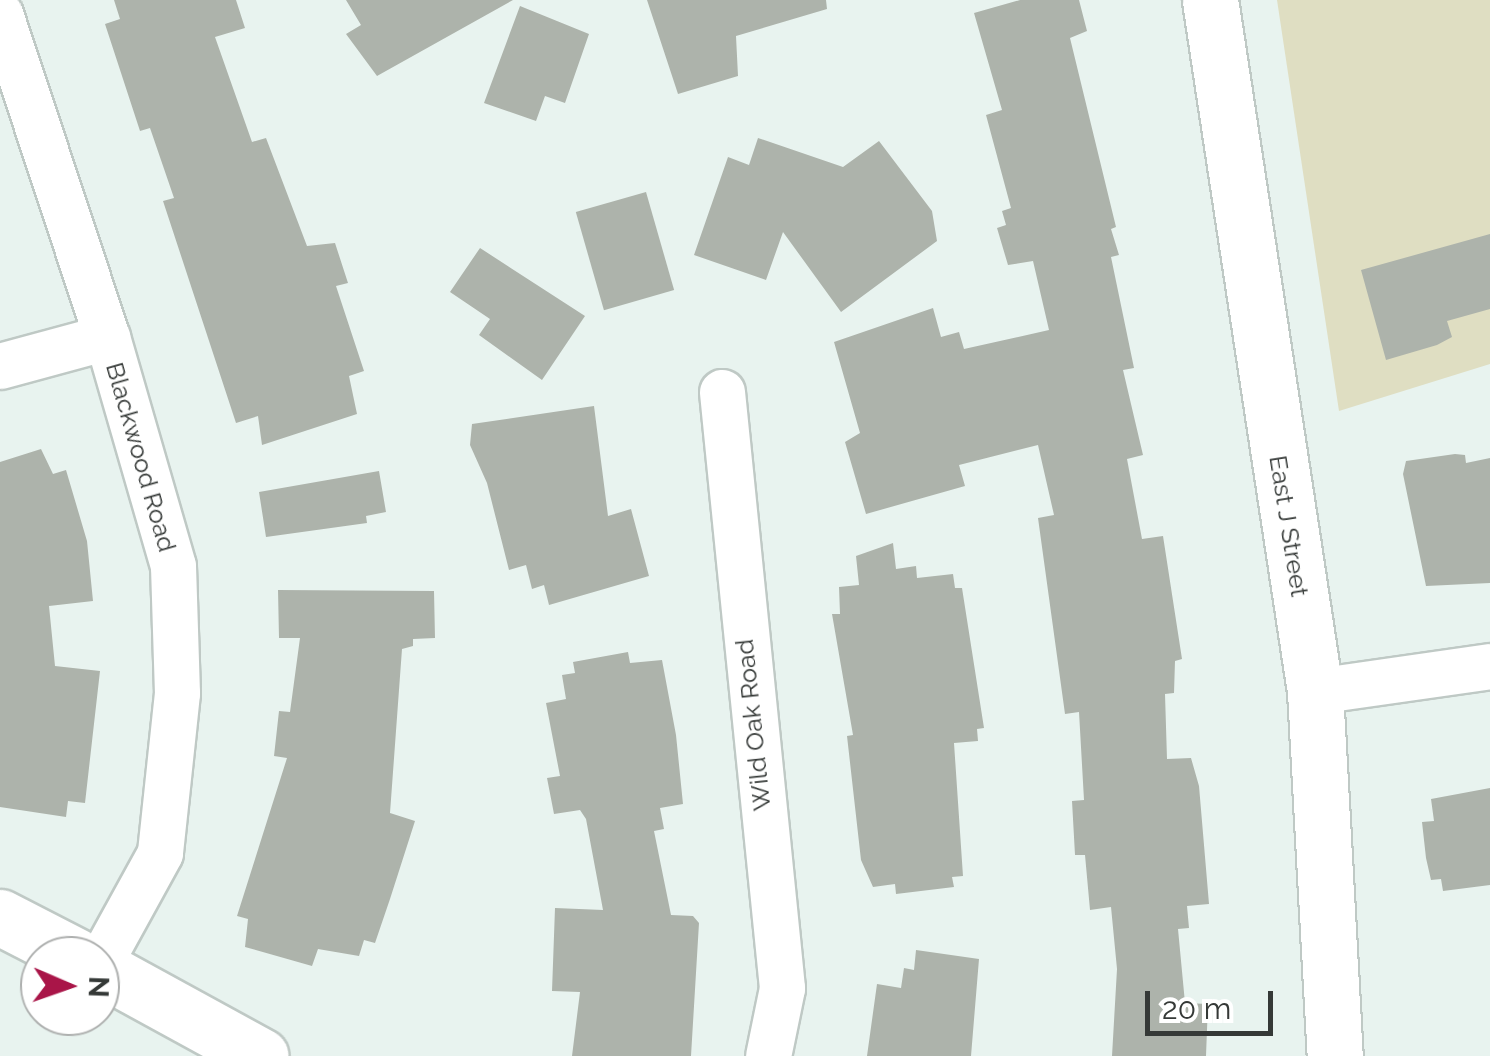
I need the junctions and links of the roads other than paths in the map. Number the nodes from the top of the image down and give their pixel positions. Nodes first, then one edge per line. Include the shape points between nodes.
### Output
1 (1210, 0) edge
2 (0, 14) edge
3 (107, 337) junction
4 (0, 366) edge
5 (722, 392) dead end
6 (1490, 666) edge
7 (1315, 691) junction
8 (0, 918) edge
9 (36, 936) edge
10 (115, 936) edge
11 (120, 976) edge
12 (261, 1056) edge
13 (768, 1056) edge
14 (1335, 1056) edge

1 - 7 street, East J Street
2 - 3 street, Blackwood Road
3 - 4 street
3 - 10 street, Blackwood Road via 172,566 177,693 160,852
5 - 13 street, Wild Oak Road via 782,988
6 - 7 street
7 - 14 street, East J Street
8 - 9 street
11 - 12 street

